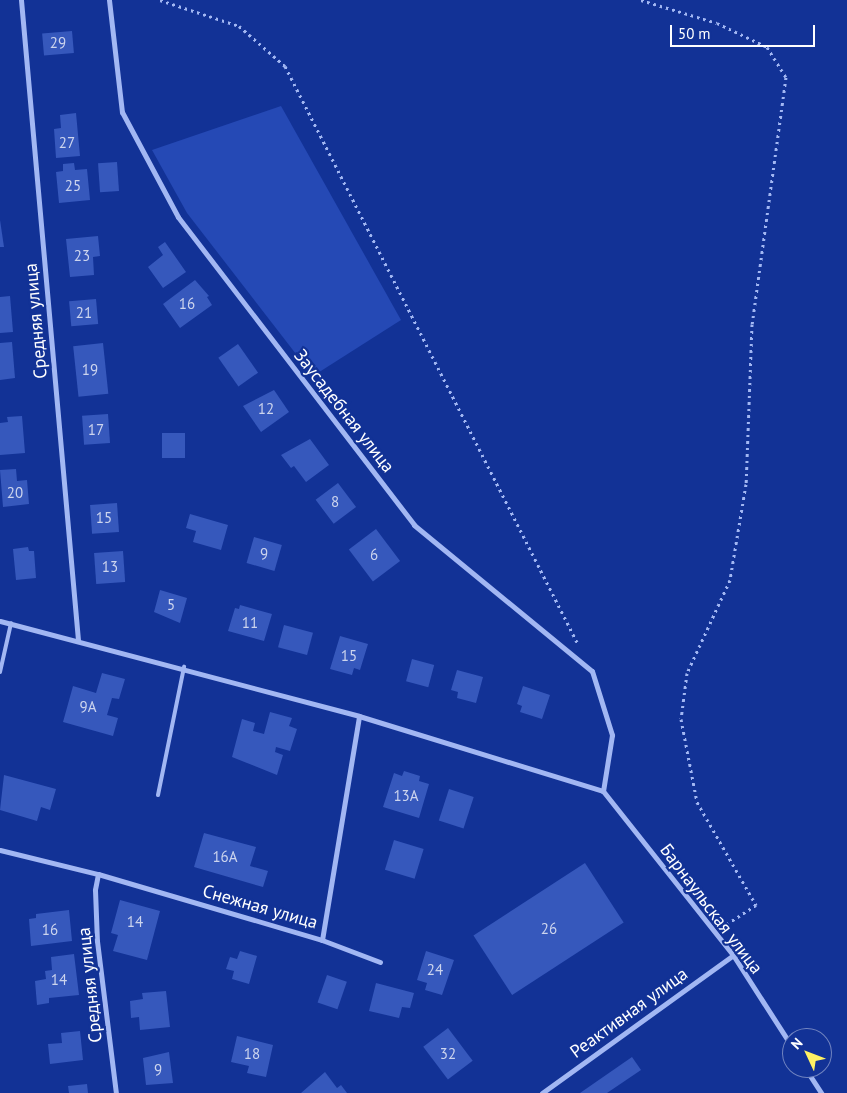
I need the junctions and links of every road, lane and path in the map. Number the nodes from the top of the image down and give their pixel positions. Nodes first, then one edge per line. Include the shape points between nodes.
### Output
1 (21, 0) edge
2 (109, 0) edge
3 (160, 0) edge
4 (640, 0) edge
5 (0, 620) edge
6 (11, 623) junction
7 (78, 640) junction
8 (578, 644) dead end
9 (184, 667) junction
10 (0, 672) edge
11 (359, 716) junction
12 (603, 791) junction
13 (158, 795) dead end
14 (0, 850) edge
15 (98, 874) junction
16 (715, 932) junction
17 (322, 940) junction
18 (733, 955) junction
19 (380, 962) dead end
20 (782, 1031) edge
21 (811, 1078) edge
22 (116, 1093) edge
23 (542, 1093) edge
24 (821, 1093) edge

1 - 7 street, Средняя улица
2 - 12 street, Заусадебная улица via 122,112 178,217 414,524 592,671 612,735
3 - 8 path via 239,26 285,66
4 - 16 path via 717,23 767,47 786,78 752,324 746,484 730,580 687,673 681,719 697,802 756,905
5 - 6 street
6 - 7 street
6 - 10 lane
7 - 9 street
9 - 11 street
9 - 13 lane
11 - 12 street
11 - 17 street, Снежная улица
12 - 16 street, Барнаульская улица
14 - 15 street, Снежная улица
15 - 17 street, Снежная улица
15 - 22 street, Средняя улица via 95,890 97,941
16 - 18 street, Барнаульская улица
17 - 19 street
18 - 20 street, Барнаульская улица
18 - 23 street, Реактивная улица
21 - 24 street

